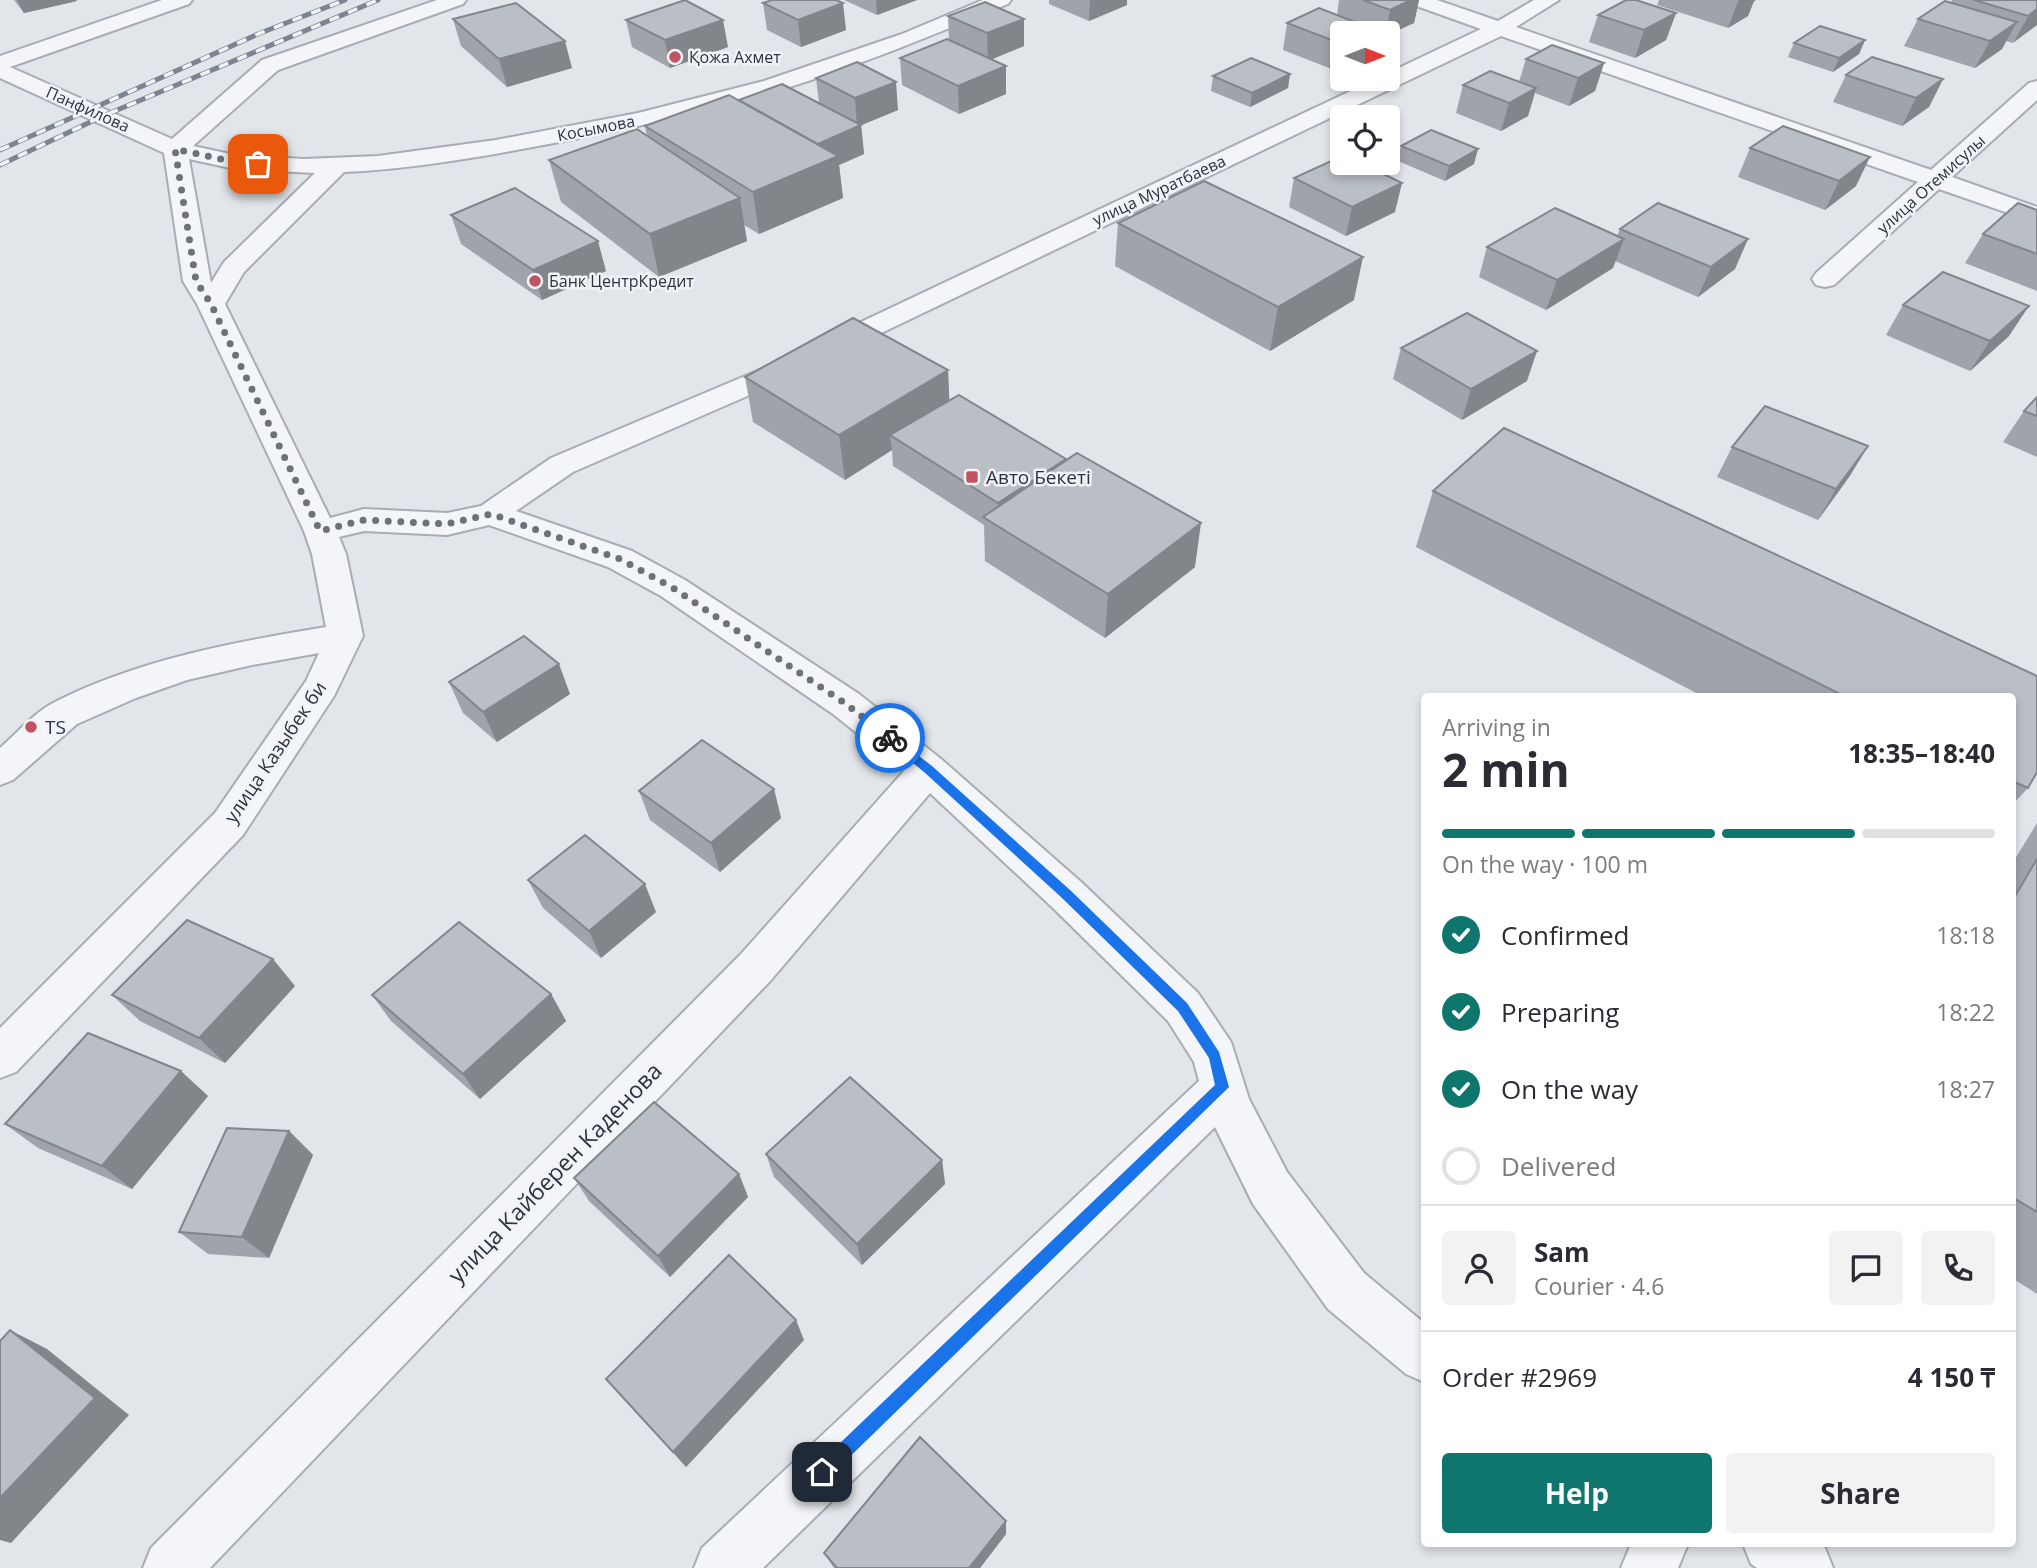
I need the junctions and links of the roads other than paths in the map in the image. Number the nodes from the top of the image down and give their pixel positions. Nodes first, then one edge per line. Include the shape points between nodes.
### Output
1 (182, 0) edge
2 (456, 0) edge
3 (1001, 0) edge
4 (1418, 0) edge
5 (1549, 0) edge
6 (1500, 28) junction
7 (0, 63) edge
8 (0, 70) edge
9 (2037, 88) edge
10 (175, 149) junction
11 (337, 164) junction
12 (1936, 181) junction
13 (2037, 215) edge
14 (1825, 279) dead end
15 (211, 304) junction
16 (491, 514) junction
17 (320, 531) junction
18 (345, 636) junction
19 (928, 769) junction
20 (0, 771) edge
21 (0, 1058) edge
22 (1223, 1087) junction
23 (1421, 1354) edge
24 (1659, 1547) edge
25 (1775, 1547) edge
26 (171, 1568) edge
27 (722, 1568) edge
28 (1649, 1568) edge
29 (1805, 1568) edge

1 - 7 street
2 - 10 street via 270,65
3 - 11 street, Косымова via 772,86 638,120 496,147
4 - 6 street
5 - 6 street, улица Муратбаева
6 - 12 street
6 - 16 street, улица Муратбаева via 767,377 562,465
8 - 10 street, Панфилова
9 - 12 street, улица Отемисулы
10 - 11 street, Косымова via 235,162
10 - 15 street via 196,281
11 - 15 street via 233,268
12 - 13 street
12 - 14 street, улица Отемисулы
15 - 17 street
16 - 17 street via 447,524 364,520
16 - 19 street via 620,559 673,588 846,704
17 - 18 street
18 - 20 street via 252,652 123,689 64,714
18 - 21 street, улица Казыбек би via 321,687 229,824
19 - 22 street via 1183,1007 1215,1056
19 - 26 street, улица Кайберен Каденова via 756,967
22 - 23 street via 1227,1104 1270,1188 1346,1292
22 - 27 street
24 - 28 street
25 - 29 street

